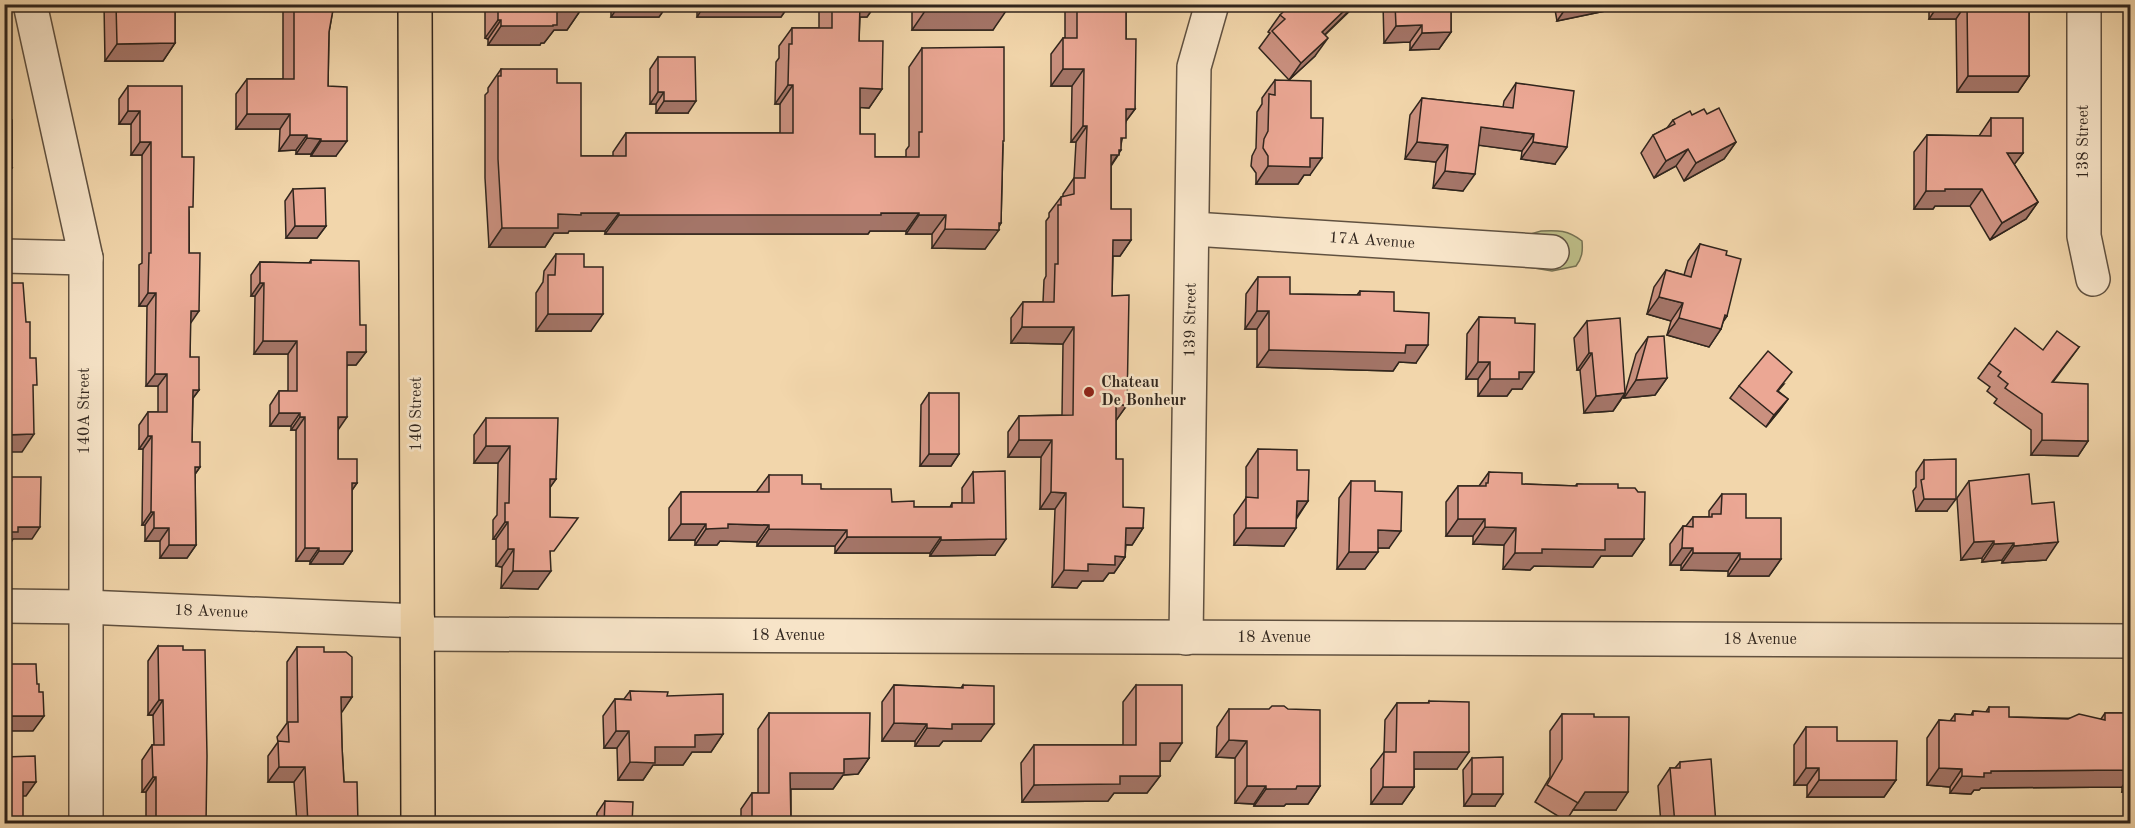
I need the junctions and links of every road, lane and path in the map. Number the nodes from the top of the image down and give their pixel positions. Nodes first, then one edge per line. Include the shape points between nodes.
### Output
1 (30, 4) edge
2 (416, 4) edge
3 (1212, 4) edge
4 (2084, 4) edge
5 (1193, 229) junction
6 (1552, 252) dead end
7 (4, 256) edge
8 (86, 258) junction
9 (2093, 279) dead end
10 (4, 606) edge
11 (85, 607) junction
12 (417, 628) junction
13 (1186, 638) junction
14 (2130, 641) edge
15 (86, 824) edge
16 (418, 824) edge

1 - 8 street, 140A Street
2 - 12 main road, 140 Street
3 - 5 street, 139 Street via 1194,67
4 - 9 street, 138 Street via 2084,236
5 - 6 street, 17A Avenue
5 - 13 street, 139 Street
7 - 8 street
8 - 11 street, 140A Street
10 - 11 street, 18 Avenue
11 - 12 street, 18 Avenue
11 - 15 street, 140A Street
12 - 13 street, 18 Avenue
12 - 16 main road, 140 Street
13 - 14 street, 18 Avenue

